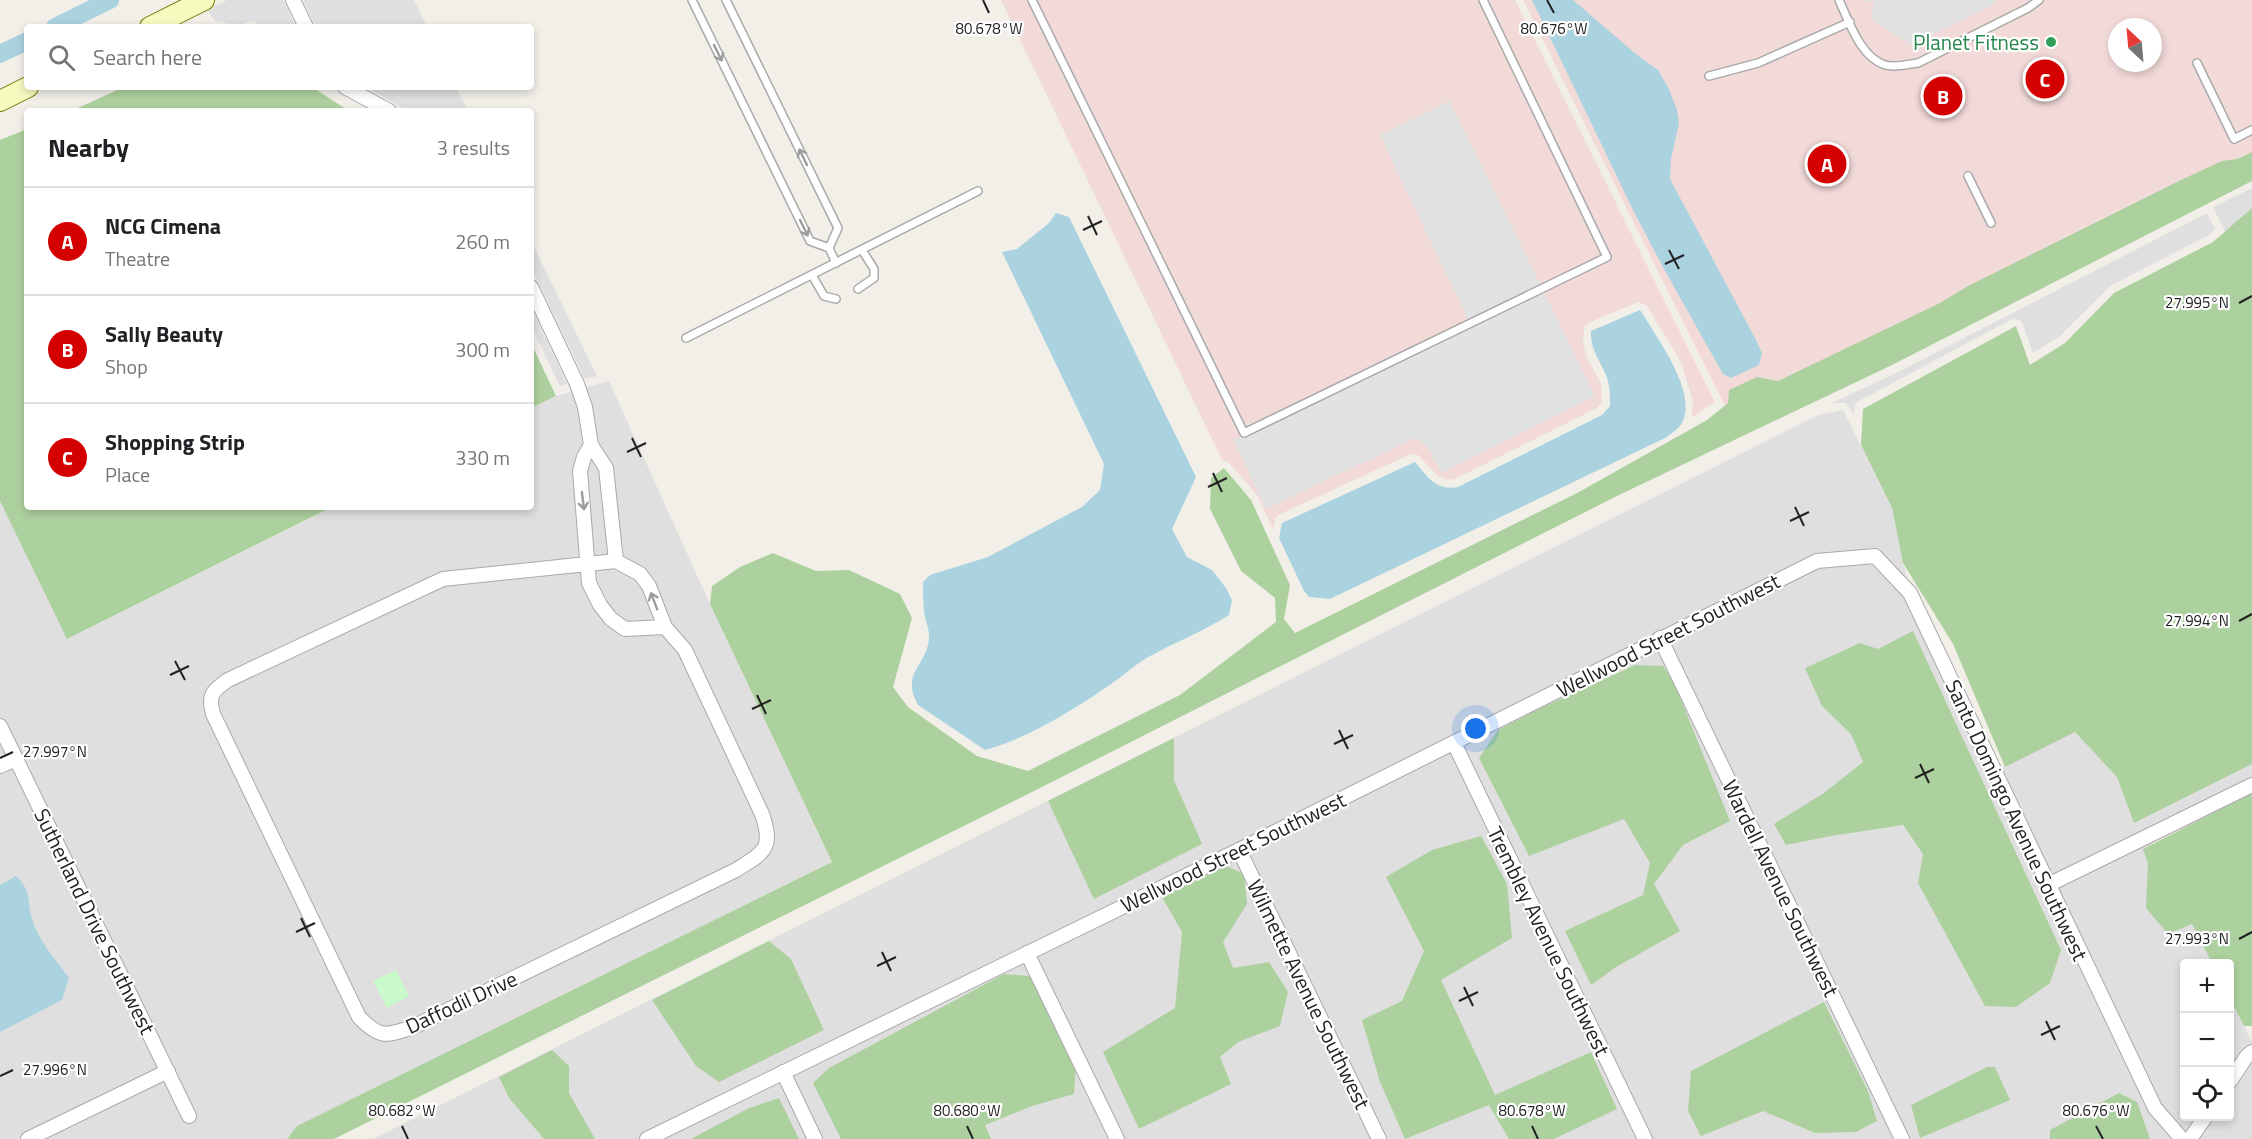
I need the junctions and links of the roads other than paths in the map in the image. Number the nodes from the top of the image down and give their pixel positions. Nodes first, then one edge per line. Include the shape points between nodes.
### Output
1 (204, 0) edge
2 (293, 0) edge
3 (692, 0) edge
4 (726, 0) edge
5 (1032, 0) edge
6 (1483, 0) edge
7 (1839, 0) edge
8 (2039, 0) edge
9 (1850, 22) junction
10 (156, 24) edge
11 (305, 24) edge
12 (2196, 63) dead end
13 (1709, 76) dead end
14 (24, 89) edge
15 (350, 90) edge
16 (0, 101) edge
17 (384, 108) edge
18 (2252, 130) edge
19 (1968, 176) dead end
20 (978, 191) dead end
21 (1991, 224) dead end
22 (829, 248) junction
23 (862, 250) junction
24 (836, 262) junction
25 (812, 275) junction
26 (858, 289) dead end
27 (534, 293) edge
28 (836, 299) dead end
29 (686, 338) dead end
30 (591, 445) junction
31 (616, 561) junction
32 (1817, 561) joint
33 (587, 565) junction
34 (665, 627) junction
35 (1660, 638) junction
36 (0, 726) edge
37 (1454, 743) junction
38 (16, 759) junction
39 (0, 766) edge
40 (2252, 785) edge
41 (1239, 850) junction
42 (2048, 885) junction
43 (1027, 952) junction
44 (2252, 1052) edge
45 (168, 1071) junction
46 (783, 1072) junction
47 (2234, 1074) edge
48 (189, 1116) dead end
49 (2203, 1121) edge
50 (28, 1139) edge
51 (647, 1139) edge
52 (815, 1139) edge
53 (1117, 1139) edge
54 (1379, 1139) edge
55 (1645, 1139) edge
56 (1902, 1139) edge
57 (2182, 1139) edge
58 (2190, 1139) edge

1 - 10 main road
2 - 11 street
3 -> 22 lane via 810,241
22 -> 4 lane via 838,228
5 - 6 lane via 1244,433 1607,257
7 - 9 lane
8 - 9 lane via 1918,63 1903,65 1886,65 1870,56
9 - 13 lane via 1758,63
12 - 18 lane via 2234,139
14 - 16 main road
15 - 17 street
19 - 21 lane
20 - 23 lane
22 - 24 lane
23 - 24 lane
23 - 26 lane via 874,269 874,278
24 - 25 lane
25 - 28 lane via 824,296
25 - 29 lane
27 - 30 street via 577,384
30 - 31 street via 606,468
30 -> 33 street via 580,471
31 - 33 street, Daffodil Drive
34 -> 31 street, Daffodil Drive via 640,574
32 - 35 street, Wellwood Street Southwest
32 - 42 street, Santo Domingo Avenue Southwest via 1875,556 1910,593
33 - 34 street via 589,583 611,619 625,629
33 - 34 street, Daffodil Drive via 443,579 228,680 212,695 218,724 360,1017 370,1028 380,1034 391,1034 413,1027 736,870 767,845 768,832 762,814 685,650
35 - 37 street, Wellwood Street Southwest
35 - 56 street, Wardell Avenue Southwest
36 - 38 street, Sutherland Drive Southwest
37 - 41 street, Wellwood Street Southwest
37 - 55 street, Trembley Avenue Southwest
38 - 39 street
38 - 45 street, Sutherland Drive Southwest
40 - 42 street
41 - 43 street, Wellwood Street Southwest
41 - 54 street, Wilmette Avenue Southwest
42 - 57 street, Santo Domingo Avenue Southwest via 2155,1108
43 - 46 street, Wellwood Street Southwest
43 - 53 street
44 - 47 street
45 - 48 street, Sutherland Drive Southwest
45 - 50 street
46 - 51 street, Wellwood Street Southwest
46 - 52 street
49 - 58 street

